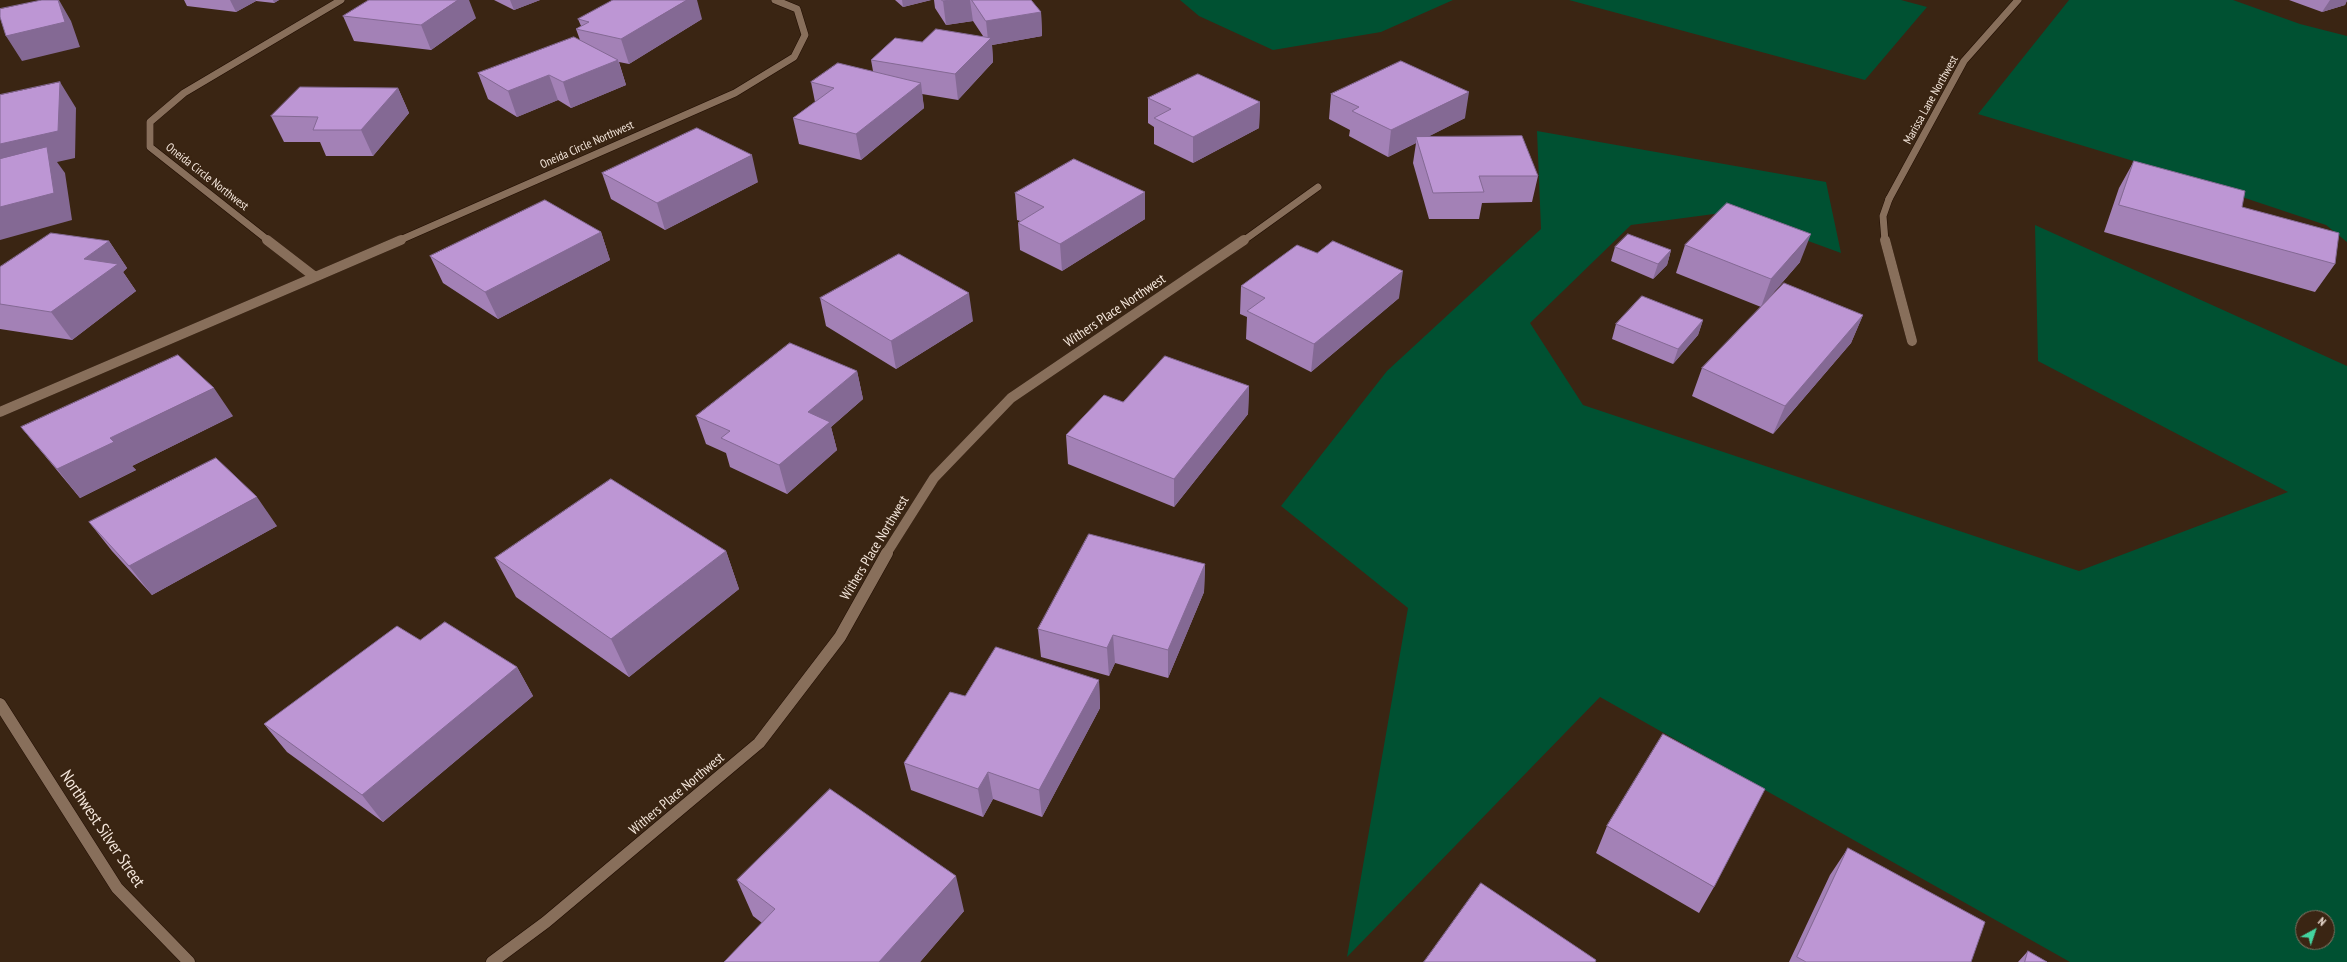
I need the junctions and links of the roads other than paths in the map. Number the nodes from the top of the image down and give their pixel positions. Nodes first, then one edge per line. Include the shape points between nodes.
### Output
1 (341, 0) edge
2 (774, 0) edge
3 (2018, 0) edge
4 (1318, 187) dead end
5 (315, 277) junction
6 (1912, 341) dead end
7 (0, 412) edge
8 (0, 704) edge
9 (189, 962) edge
10 (492, 962) edge

1 - 5 street, Oneida Circle Northwest via 184,93 150,122 150,148
2 - 5 street, Oneida Circle Northwest via 797,9 805,35 794,57 735,93
3 - 6 street, Marissa Lane Northwest via 1964,61 1889,199 1883,216 1883,232
4 - 10 street, Withers Place Northwest via 1193,276 1011,398 934,478 878,567 840,637 759,743 546,922
5 - 7 street, Oneida Circle Northwest
8 - 9 street, Northwest Silver Street via 117,888

